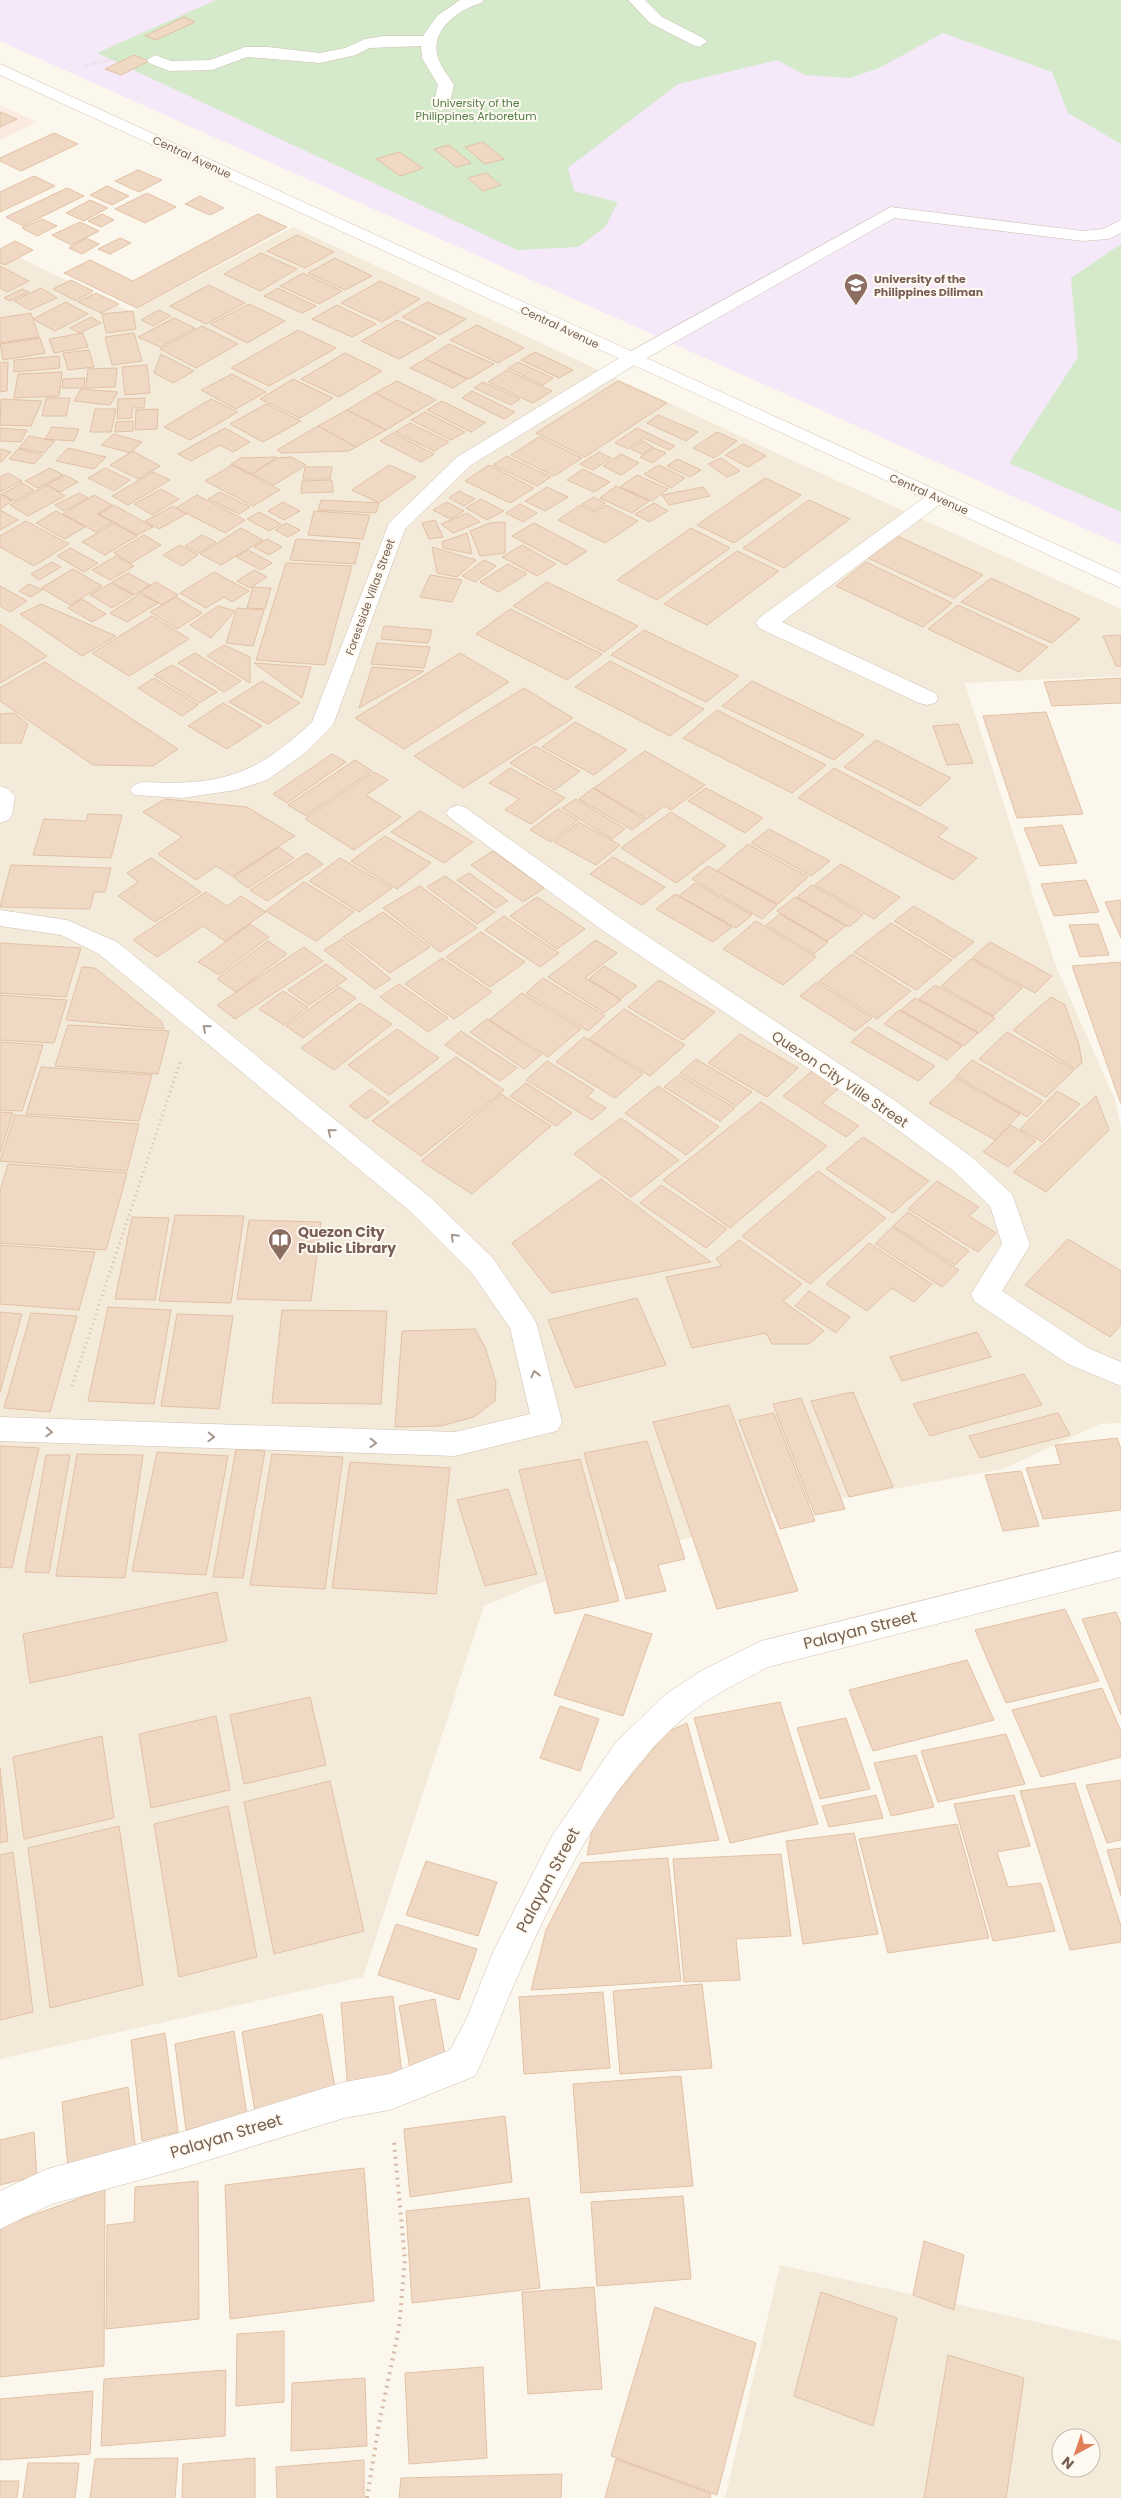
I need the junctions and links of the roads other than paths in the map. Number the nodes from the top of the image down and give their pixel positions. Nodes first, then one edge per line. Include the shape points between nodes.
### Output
1 (476, 0) edge
2 (618, 0) edge
3 (636, 2) edge
4 (430, 41) junction
5 (699, 42) dead end
6 (155, 60) dead end
7 (2, 71) edge
8 (441, 106) dead end
9 (1121, 225) edge
10 (631, 359) junction
11 (936, 498) junction
12 (1121, 582) edge
13 (926, 698) dead end
14 (142, 790) dead end
15 (458, 813) dead end
16 (0, 918) edge
17 (1121, 1374) edge
18 (0, 1429) edge
19 (1121, 1564) edge
20 (0, 2211) edge

1 - 4 street via 456,7 432,33
2 - 3 street
3 - 5 street via 664,24
4 - 6 street via 384,41 320,58 245,52 212,65 169,66
4 - 8 street via 429,54 446,86
7 - 10 street, Central Avenue
9 - 10 street, Forestside Villas Street via 1108,234 1083,236 891,212
10 - 11 street, Central Avenue
10 - 14 street, Forestside Villas Street via 464,460 396,527 322,725 302,744 276,764 248,779 178,791
11 - 12 street, Central Avenue
11 - 13 street via 767,623
15 - 17 street, Quezon City Ville Street via 611,924 888,1109 964,1165 1002,1201 1016,1245 986,1294 1078,1356
18 -> 16 street via 455,1444 547,1422 523,1325 482,1265 422,1205 108,948 67,928
19 - 20 street, Palayan Street via 761,1654 712,1681 677,1704 626,1752 564,1847 504,1964 479,2030 462,2063 390,2092 344,2100 176,2152 46,2187

